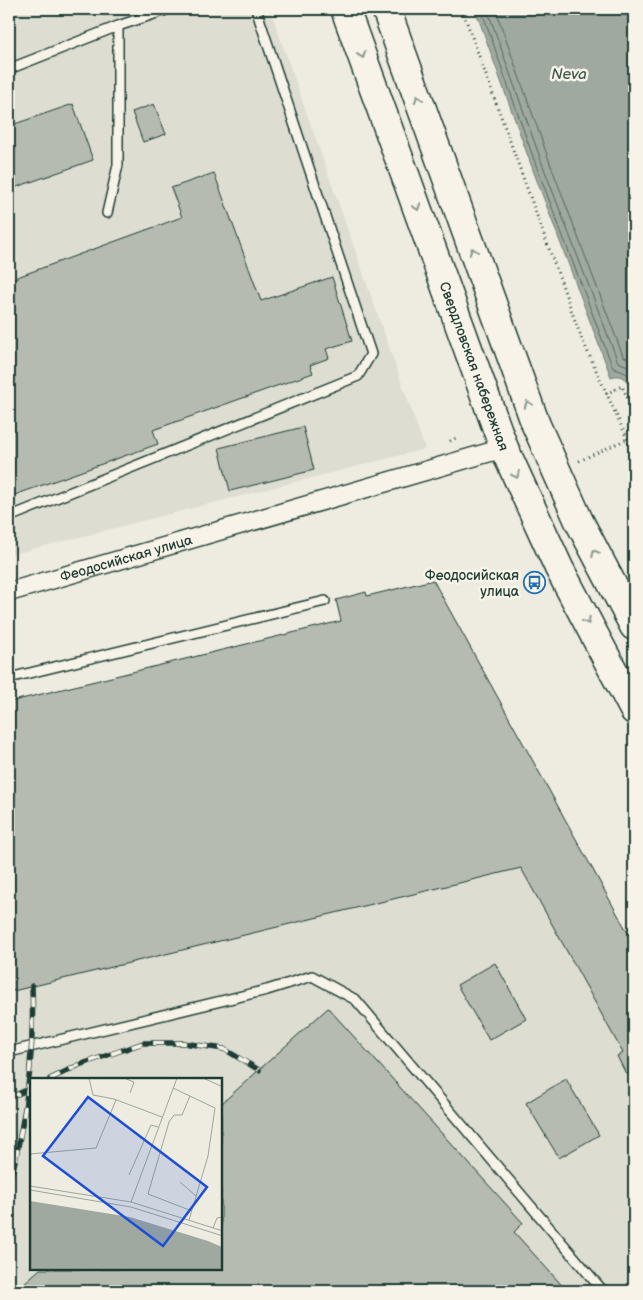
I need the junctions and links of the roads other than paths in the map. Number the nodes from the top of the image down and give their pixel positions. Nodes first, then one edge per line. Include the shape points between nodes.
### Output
1 (169, 9) edge
2 (256, 9) edge
3 (345, 9) edge
4 (386, 9) edge
5 (118, 26) junction
6 (9, 69) edge
7 (108, 213) dead end
8 (504, 448) junction
9 (9, 517) edge
10 (9, 592) edge
11 (325, 601) dead end
12 (634, 626) edge
13 (9, 678) edge
14 (634, 710) edge
15 (9, 1052) edge
16 (603, 1291) edge

1 - 5 lane
2 - 9 lane via 371,354 358,376
3 -> 8 main road, Свердловская набережная
12 -> 4 main road via 579,521 536,425
5 - 6 lane
5 - 7 lane via 118,165
8 - 10 street, Феодосийская улица
8 -> 14 main road, Свердловская набережная via 559,568
11 - 13 lane
15 - 16 lane via 267,990 312,976 356,1000

